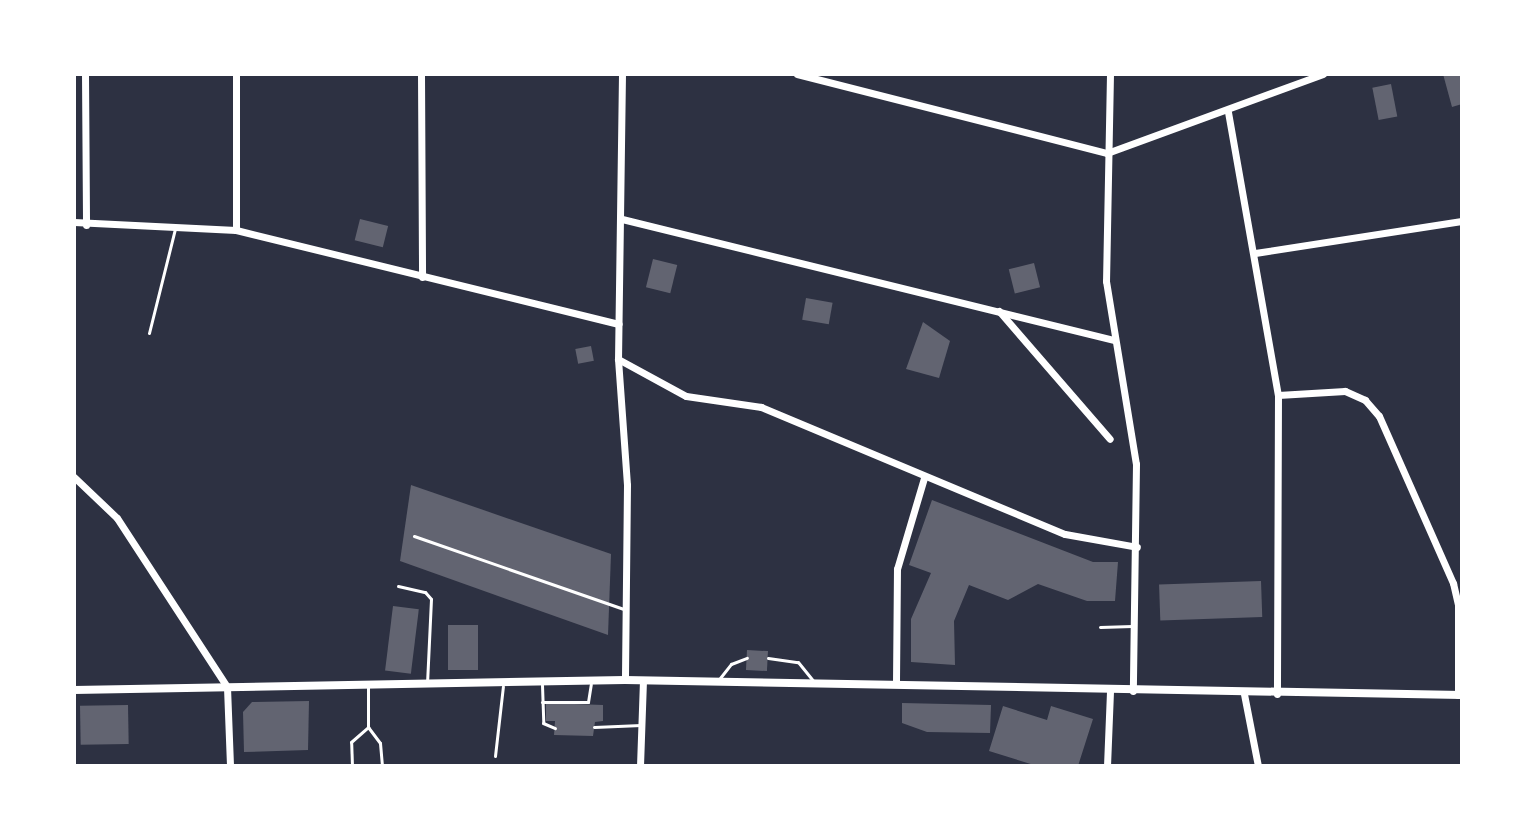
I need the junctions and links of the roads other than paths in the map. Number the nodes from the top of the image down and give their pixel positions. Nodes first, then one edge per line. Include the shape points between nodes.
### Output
1 (85, 74) edge
2 (236, 74) edge
3 (421, 74) edge
4 (622, 74) edge
5 (797, 74) edge
6 (1110, 74) edge
7 (1323, 74) edge
8 (1228, 112) junction
9 (1107, 153) junction
10 (622, 219) junction
11 (1462, 221) edge
12 (74, 222) edge
13 (86, 225) junction
14 (175, 229) junction
15 (236, 230) junction
16 (1255, 253) junction
17 (422, 277) junction
18 (998, 310) junction
19 (619, 324) junction
20 (149, 333) dead end
21 (1114, 340) junction
22 (618, 359) junction
23 (1278, 395) junction
24 (1110, 439) dead end
25 (74, 477) edge
26 (924, 478) junction
27 (414, 536) dead end
28 (1137, 547) junction
29 (398, 586) dead end
30 (1460, 605) edge
31 (626, 610) junction
32 (1136, 626) junction
33 (1100, 627) dead end
34 (747, 658) dead end
35 (768, 658) dead end
36 (591, 680) junction
37 (625, 680) junction
38 (643, 680) junction
39 (542, 681) junction
40 (718, 681) junction
41 (503, 682) junction
42 (814, 682) junction
43 (896, 682) junction
44 (427, 683) junction
45 (368, 685) junction
46 (227, 687) junction
47 (74, 690) edge
48 (1110, 691) junction
49 (1133, 691) junction
50 (1244, 694) junction
51 (1277, 694) junction
52 (1460, 695) edge
53 (542, 702) junction
54 (641, 725) junction
55 (368, 727) junction
56 (594, 727) dead end
57 (555, 728) dead end
58 (495, 756) dead end
59 (230, 766) edge
60 (352, 766) edge
61 (382, 766) edge
62 (640, 766) edge
63 (1107, 766) edge
64 (1258, 766) edge

1 - 13 street
2 - 15 street
3 - 17 street
4 - 10 street
5 - 9 street
6 - 9 street
7 - 8 street
8 - 9 street
8 - 16 street
9 - 21 street via 1106,281
10 - 18 street
10 - 19 street
11 - 16 street
12 - 13 street
13 - 14 street
14 - 15 street
14 - 20 lane
15 - 17 street
16 - 23 street
17 - 19 street
18 - 21 street
18 - 24 street
19 - 22 street
21 - 28 street via 1135,447
22 - 26 street via 686,396 752,404
22 - 31 street via 627,485
23 - 30 street via 1345,391 1372,406
23 - 51 street
25 - 46 street via 117,518
26 - 28 street via 1065,534
26 - 43 street via 897,569
27 - 31 lane
28 - 32 street
29 - 44 lane via 425,592 431,599
30 - 52 street
31 - 37 street
32 - 33 lane
32 - 49 street
34 - 40 lane via 731,664
35 - 42 lane via 798,662
36 - 37 street
36 - 39 street
36 - 53 lane via 588,702
37 - 38 street
38 - 40 street
38 - 54 street
39 - 41 street
39 - 53 lane
40 - 42 street
41 - 44 street
41 - 58 lane
42 - 43 street
43 - 48 street
44 - 45 street
45 - 46 street
45 - 55 lane
46 - 47 street
46 - 59 street
48 - 49 street
48 - 63 street
49 - 50 street
50 - 51 street
50 - 64 street
51 - 52 street
53 - 57 lane via 543,725
54 - 56 lane
54 - 62 street
55 - 60 lane via 351,742
55 - 61 lane via 380,743

